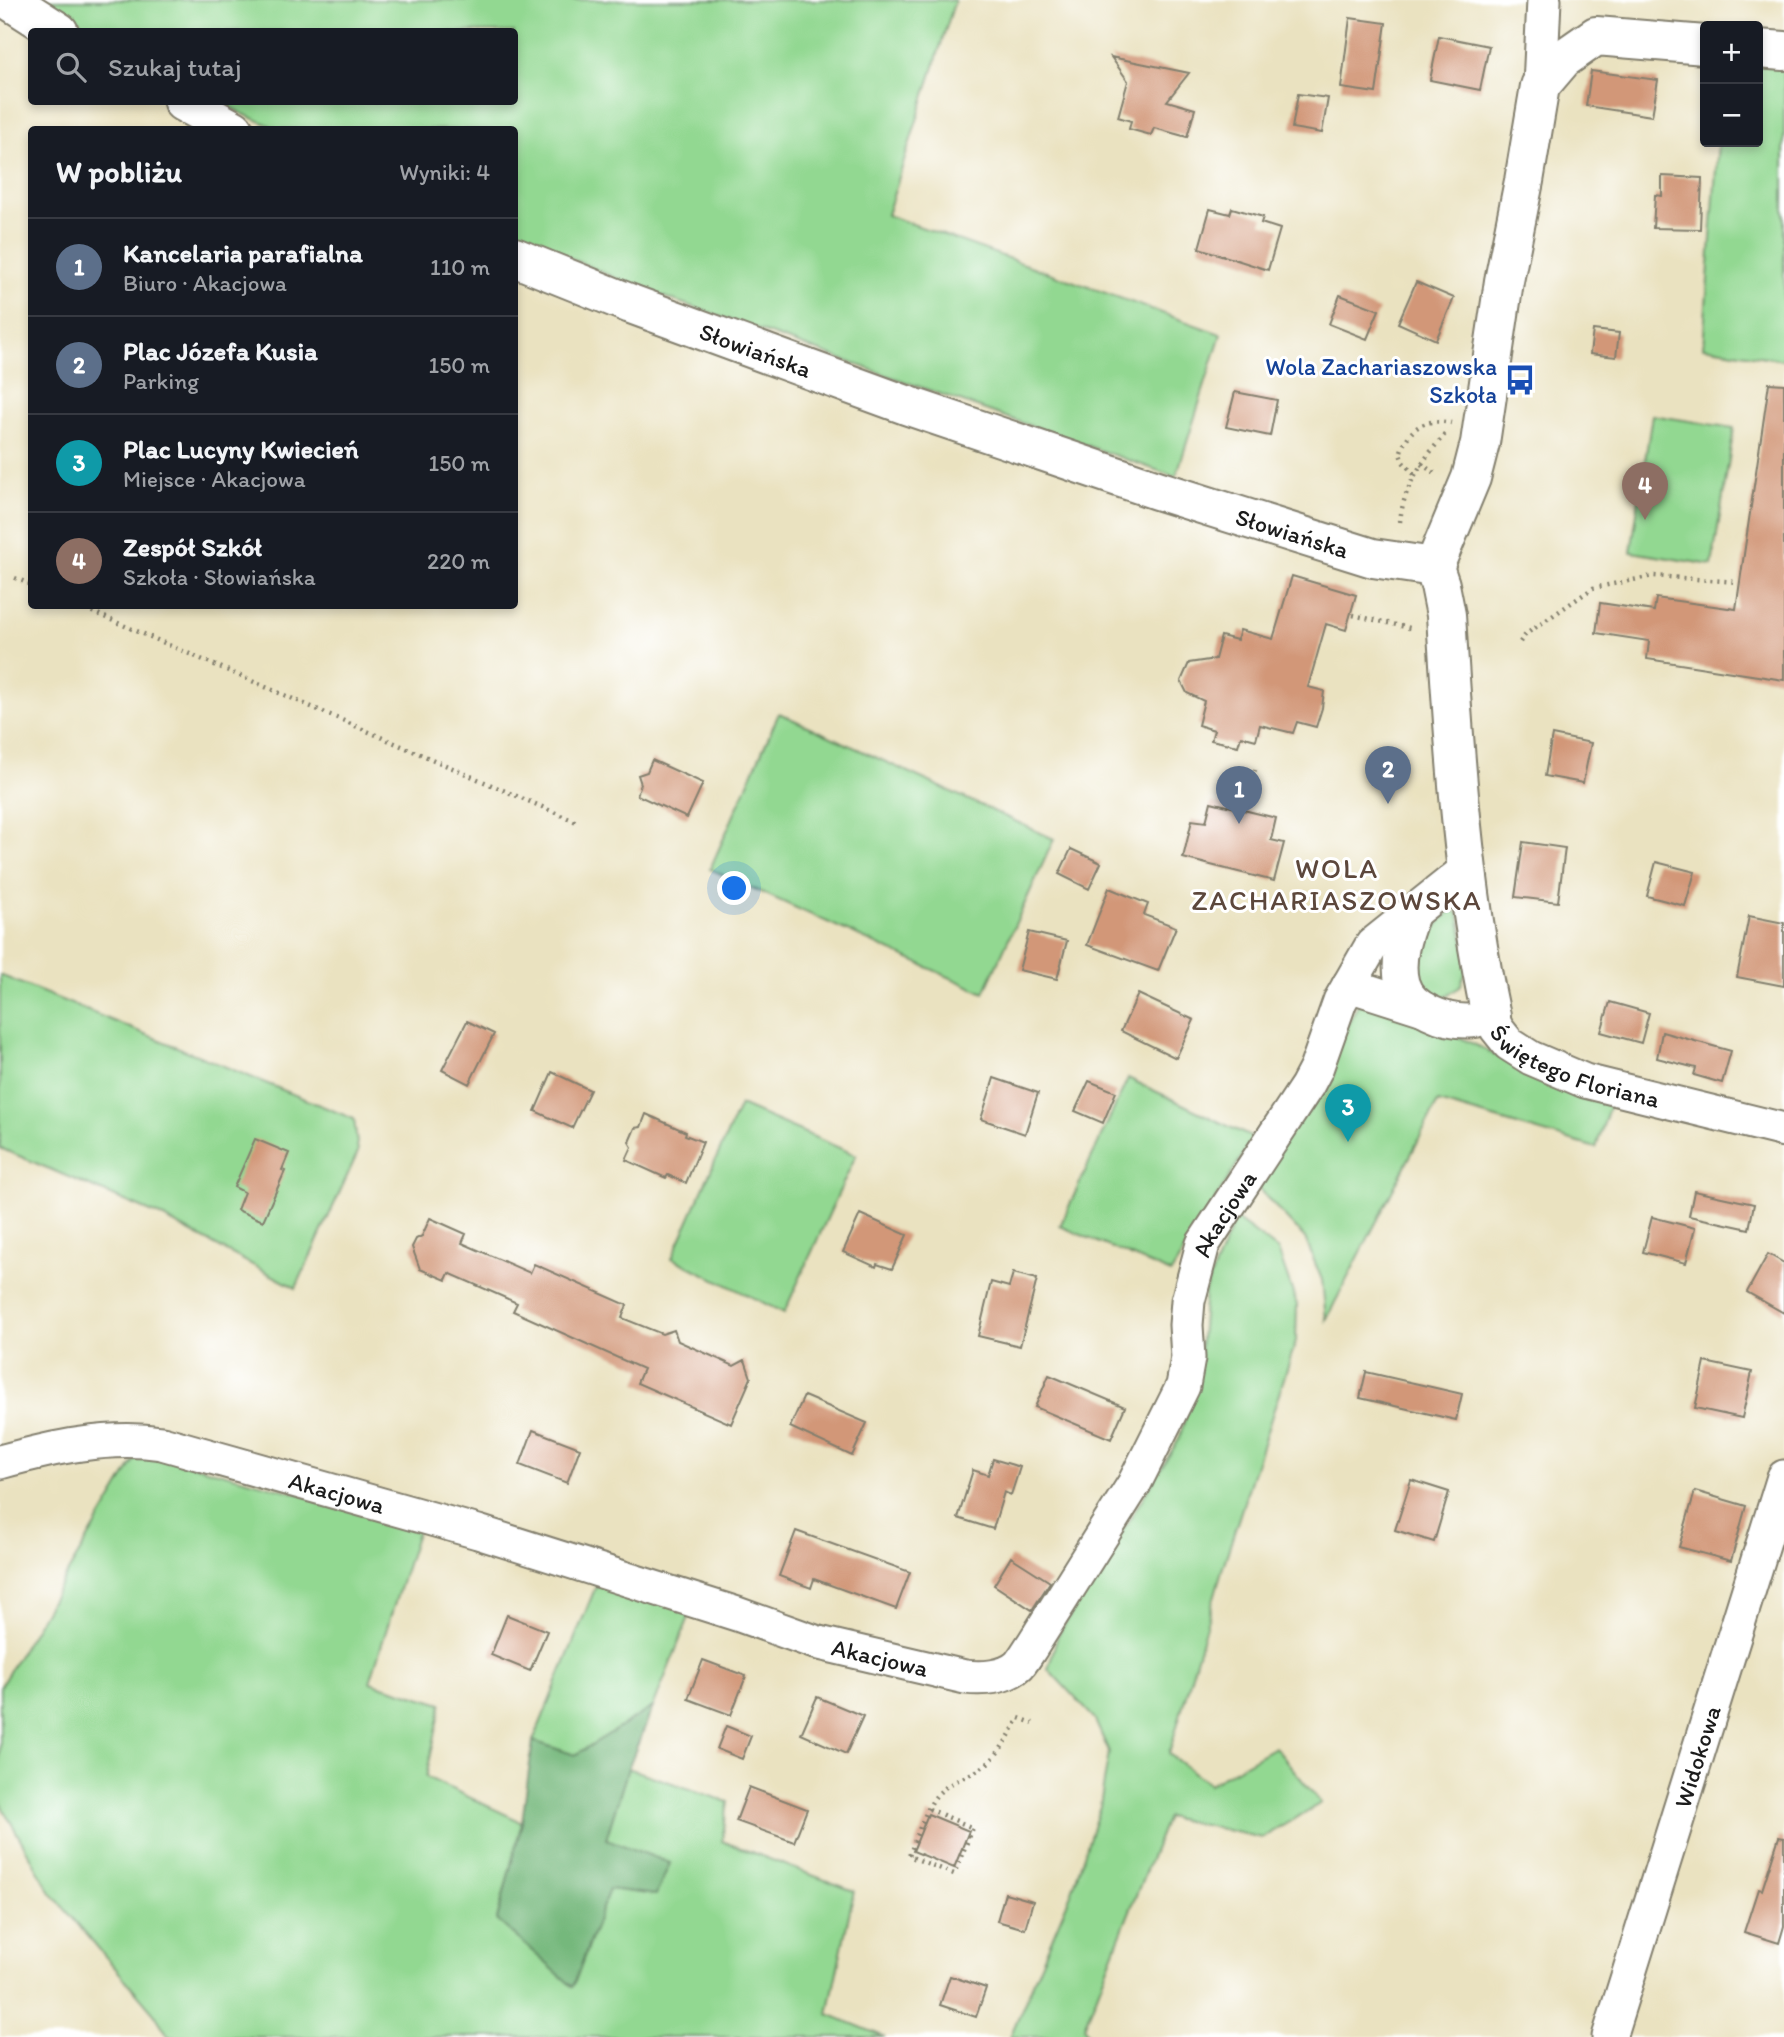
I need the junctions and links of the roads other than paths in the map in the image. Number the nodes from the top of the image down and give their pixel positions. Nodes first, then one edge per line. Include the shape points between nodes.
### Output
1 (9, 0) edge
2 (1544, 0) edge
3 (53, 28) edge
4 (1700, 45) edge
5 (1763, 49) edge
6 (1784, 51) edge
7 (1539, 86) junction
8 (188, 105) edge
9 (227, 126) edge
10 (518, 259) edge
11 (1434, 567) junction
12 (1467, 869) junction
13 (1413, 913) junction
14 (1349, 985) junction
15 (1424, 1009) junction
16 (1491, 1016) junction
17 (1784, 1130) edge
18 (0, 1462) edge
19 (1784, 1477) edge
20 (1609, 2037) edge

1 - 3 street
2 - 7 street
4 - 7 street via 1596,36 1563,59
5 - 6 street
7 - 11 street via 1480,443 1471,478
8 - 9 street
10 - 11 street, Słowiańska via 906,405 1157,490 1373,558
11 - 12 street, Świętego Floriana via 1446,615
12 - 13 street, Akacjowa
12 - 16 street, Świętego Floriana
13 - 14 street, Akacjowa via 1372,945
13 - 15 street via 1404,939 1402,984
14 - 15 street
14 - 18 street, Akacjowa via 1307,1086 1203,1244 1188,1301 1183,1386 1167,1421 1134,1484 1032,1646 1018,1666 1001,1674 984,1679 965,1677 815,1642 454,1524 162,1443 85,1444
15 - 16 street via 1447,1019 1471,1021
16 - 17 street, Świętego Floriana via 1509,1044 1586,1081
19 - 20 street, Widokowa

